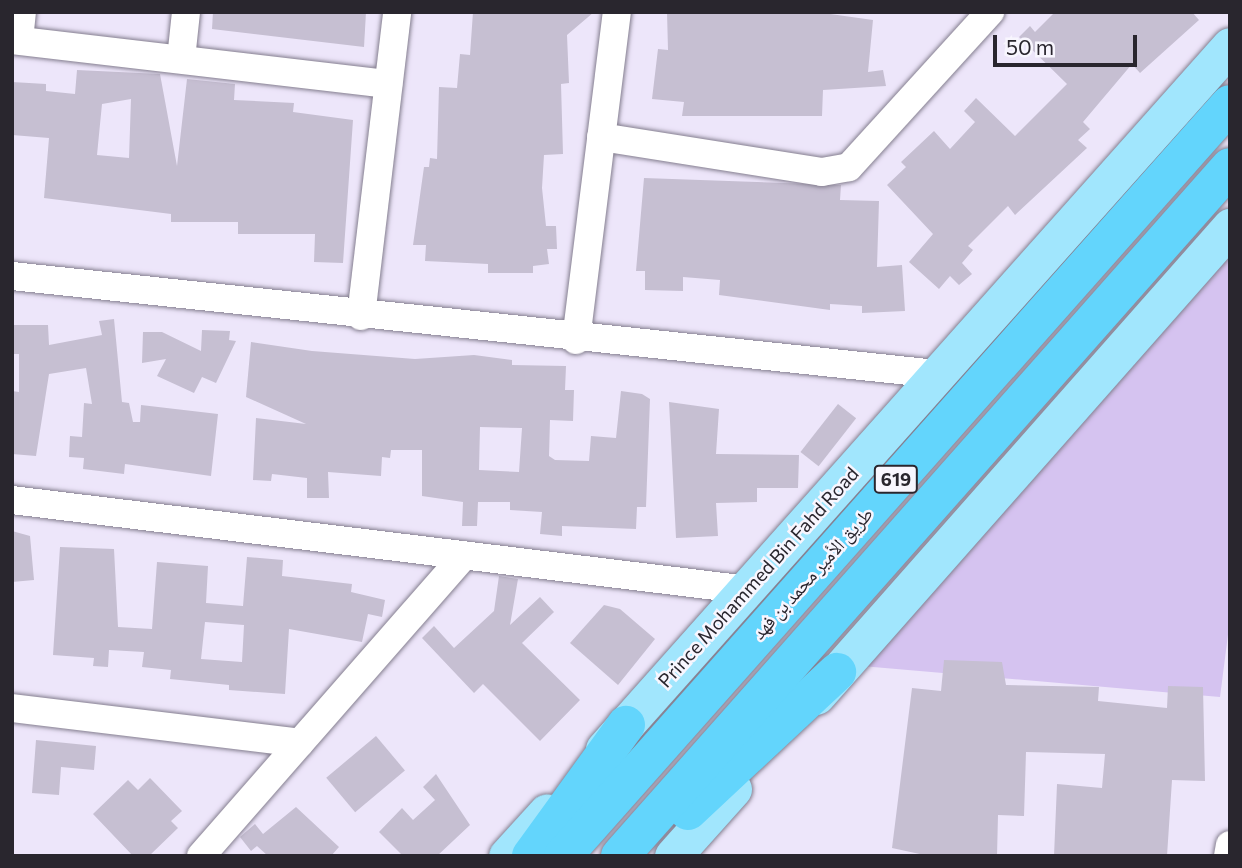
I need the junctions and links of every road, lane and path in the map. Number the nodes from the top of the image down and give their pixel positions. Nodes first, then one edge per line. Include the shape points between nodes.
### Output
1 (22, 12) edge
2 (186, 12) edge
3 (397, 12) edge
4 (617, 12) edge
5 (990, 12) edge
6 (15, 40) edge
7 (1230, 46) edge
8 (181, 60) junction
9 (388, 84) junction
10 (1230, 104) edge
11 (601, 137) junction
12 (1230, 167) edge
13 (1224, 236) edge
14 (12, 276) edge
15 (361, 316) junction
16 (576, 340) junction
17 (937, 374) junction
18 (12, 499) edge
19 (464, 556) junction
20 (748, 590) junction
21 (837, 672) junction
22 (12, 708) edge
23 (626, 725) junction
24 (300, 743) junction
25 (1230, 845) edge
26 (201, 856) edge
27 (507, 856) edge
28 (531, 856) edge
29 (564, 856) edge
30 (620, 856) edge
31 (640, 856) edge
32 (673, 856) edge
33 (1228, 856) edge

1 - 6 street
2 - 8 street
3 - 9 street
4 - 11 street
5 - 11 street via 849,167 822,172
6 - 8 street
7 - 17 main road, Prince Mohammed Bin Fahd Road
8 - 9 street
9 - 15 street
10 - 29 highway, طريق الأمير محمد بن فهد / 619
11 - 16 street
12 - 30 highway, 619
13 - 21 main road
14 - 15 street
15 - 16 street
16 - 17 street
17 - 20 main road, Prince Mohammed Bin Fahd Road
18 - 19 street
19 - 20 street
19 - 24 street
20 - 23 main road, Prince Mohammed Bin Fahd Road
21 - 31 highway
21 - 32 main road
22 - 24 street
23 - 27 main road, Prince Mohammed Bin Fahd Road
23 - 28 highway
24 - 26 street
25 - 33 street

